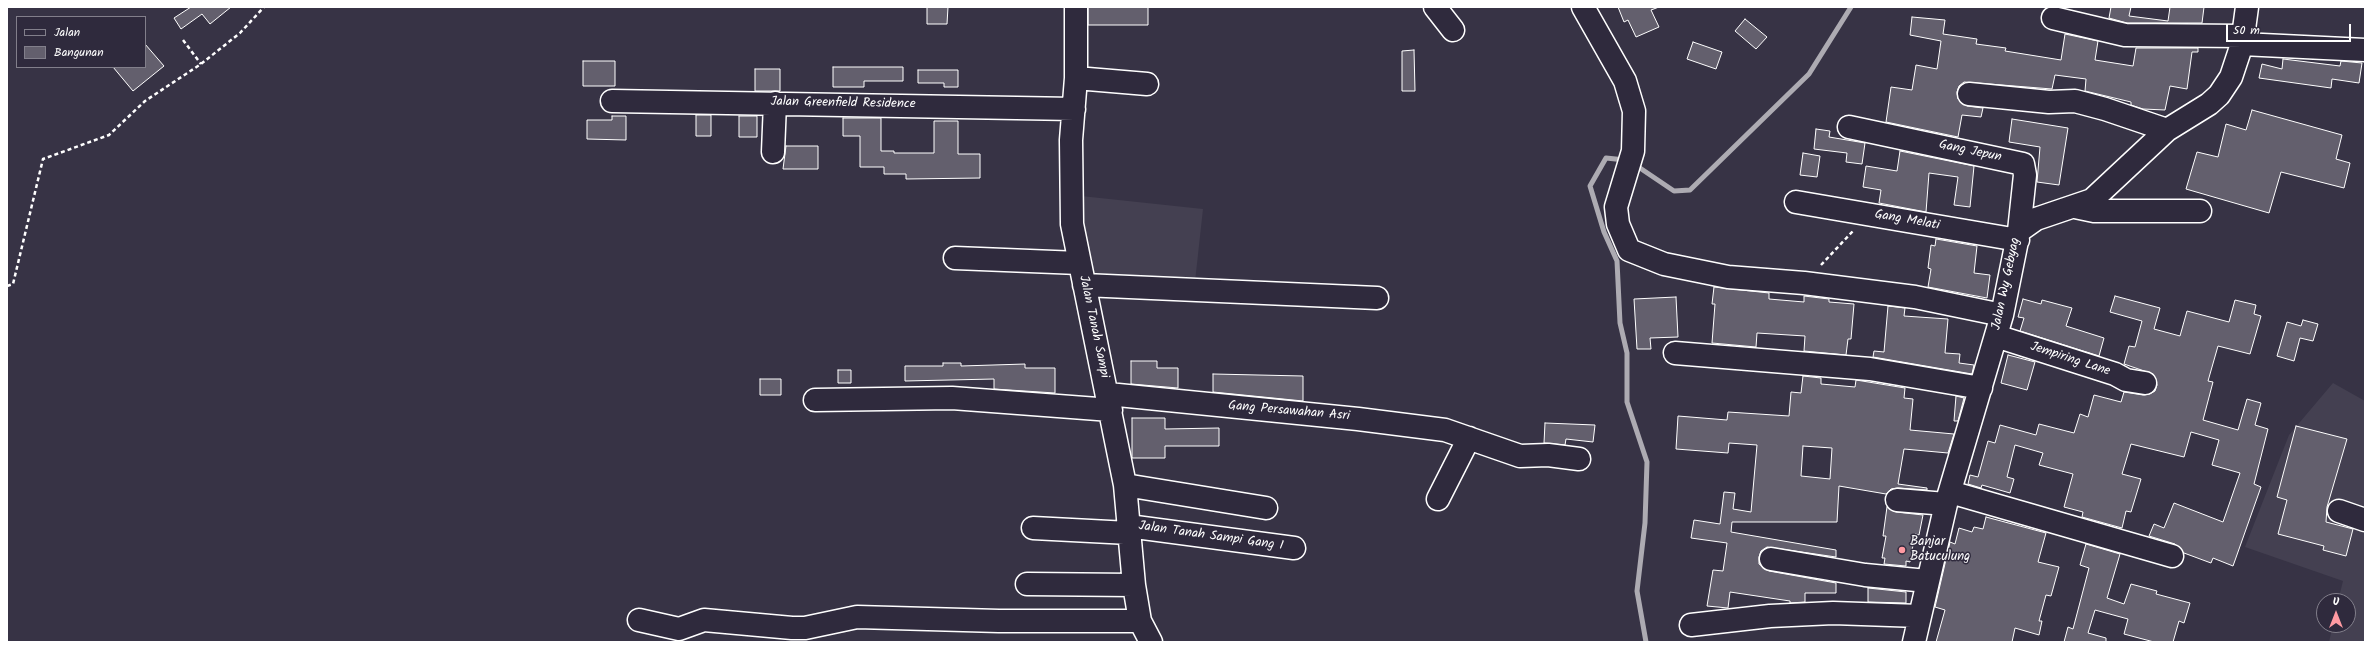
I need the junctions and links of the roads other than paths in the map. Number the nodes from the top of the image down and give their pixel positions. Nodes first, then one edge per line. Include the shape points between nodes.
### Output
1 (1076, 7) edge
2 (1435, 7) edge
3 (1583, 7) edge
4 (2247, 7) edge
5 (2053, 18) dead end
6 (1453, 30) dead end
7 (2242, 40) junction
8 (2365, 50) edge
9 (1076, 78) junction
10 (1147, 84) dead end
11 (1969, 94) dead end
12 (612, 101) dead end
13 (774, 103) junction
14 (1074, 109) junction
15 (1850, 127) dead end
16 (2166, 130) junction
17 (773, 152) dead end
18 (1796, 202) dead end
19 (2074, 207) junction
20 (2200, 211) dead end
21 (2018, 235) junction
22 (955, 258) dead end
23 (1079, 263) junction
24 (1084, 285) junction
25 (1377, 298) dead end
26 (2002, 314) junction
27 (1996, 336) junction
28 (1675, 352) dead end
29 (2145, 383) dead end
30 (1982, 388) junction
31 (815, 400) dead end
32 (1109, 402) junction
33 (1469, 438) junction
34 (1578, 459) dead end
35 (1125, 485) junction
36 (1948, 498) junction
37 (1438, 499) dead end
38 (1897, 500) dead end
39 (1266, 508) dead end
40 (2339, 511) dead end
41 (2365, 520) edge
42 (1033, 528) dead end
43 (1129, 529) junction
44 (1294, 548) dead end
45 (2172, 556) dead end
46 (1771, 559) dead end
47 (1926, 581) junction
48 (1027, 584) dead end
49 (1134, 585) junction
50 (1918, 616) junction
51 (639, 620) dead end
52 (1140, 621) junction
53 (1692, 625) dead end
54 (1151, 642) edge
55 (1914, 642) edge

1 - 9 street, Jalan Tanah Sampi
2 - 6 street
3 - 26 street via 1625,81 1634,111 1634,151 1616,207 1618,224 1629,250 1664,264 1728,276 1915,297
4 - 7 street, Jalan Wy Gebyag
5 - 7 street via 2125,35
7 - 8 street
7 - 16 street, Jalan Wy Gebyag via 2231,77 2219,95
9 - 10 street
9 - 14 street, Jalan Tanah Sampi
11 - 16 street via 2049,102 2075,101
12 - 13 street, Jalan Greenfield Residence
13 - 14 street, Jalan Greenfield Residence
13 - 17 street
14 - 23 street, Jalan Tanah Sampi via 1070,190 1072,224
15 - 21 street, Gang Jepun via 2020,162 2023,164 2025,175
16 - 19 street, Jalan Wy Gebyag via 2103,192 2092,200
18 - 21 street, Gang Melati
19 - 20 street via 2094,211
19 - 21 street, Jalan Wy Gebyag via 2036,219 2026,224
21 - 26 street, Jalan Wy Gebyag
22 - 23 street
23 - 24 street, Jalan Tanah Sampi
24 - 25 street
24 - 32 street, Jalan Tanah Sampi
26 - 27 street, Jalan Wy Gebyag
27 - 29 street, Jempiring Lane via 2115,374 2126,380
27 - 30 street, Jalan Wy Gebyag
28 - 30 street via 1870,369
30 - 36 street, Jalan Wy Gebyag
31 - 32 street, Gang Persawahan Asri via 952,398
32 - 33 street, Gang Persawahan Asri via 1358,419 1445,430
32 - 35 street, Jalan Tanah Sampi
33 - 34 street, Gang Persawahan Asri via 1520,456 1548,455
33 - 37 street
35 - 39 street
35 - 43 street, Jalan Tanah Sampi
36 - 38 street
36 - 45 street
36 - 47 street, Jalan Wy Gebyag
40 - 41 street
42 - 43 street, Jalan Tanah Sampi Gang I
43 - 44 street, Jalan Tanah Sampi Gang I
43 - 49 street, Jalan Tanah Sampi
46 - 47 street via 1865,575
47 - 50 street, Jalan Wy Gebyag
48 - 49 street
49 - 52 street, Jalan Tanah Sampi
50 - 53 street via 1833,613 1770,616
50 - 55 street, Jalan Wy Gebyag
51 - 52 street via 680,629 704,620 805,628 856,617
52 - 54 street, Jalan Tanah Sampi

